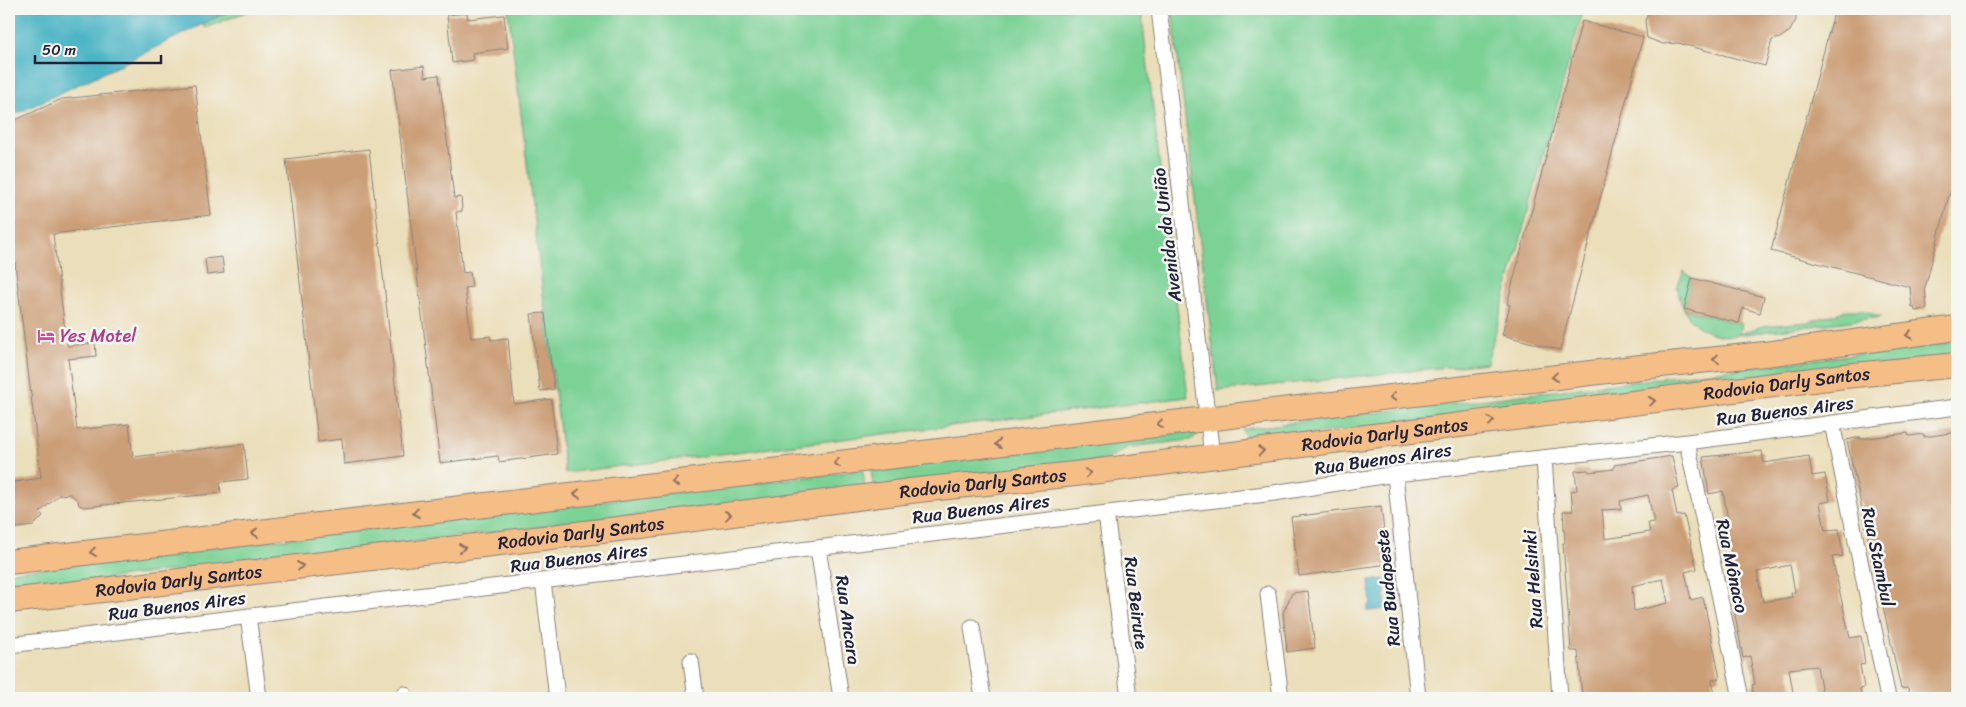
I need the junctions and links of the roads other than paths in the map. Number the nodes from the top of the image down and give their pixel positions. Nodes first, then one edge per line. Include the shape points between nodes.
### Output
1 (1159, 9) edge
2 (1957, 328) edge
3 (1957, 365) edge
4 (1957, 407) edge
5 (1208, 418) junction
6 (1832, 423) junction
7 (1687, 442) junction
8 (1212, 456) junction
9 (1544, 458) junction
10 (1396, 474) junction
11 (1106, 513) junction
12 (818, 548) junction
13 (9, 562) edge
14 (543, 581) junction
15 (1268, 594) dead end
16 (9, 601) edge
17 (248, 616) junction
18 (972, 627) dead end
19 (9, 645) edge
20 (691, 660) dead end
21 (259, 698) edge
22 (557, 698) edge
23 (696, 698) edge
24 (841, 698) edge
25 (983, 698) edge
26 (1129, 698) edge
27 (1281, 698) edge
28 (1418, 698) edge
29 (1560, 698) edge
30 (1741, 698) edge
31 (1888, 698) edge

1 - 5 street, Avenida da União
2 -> 5 main road, Rodovia Darly Santos via 1765,354
8 -> 3 main road, Rodovia Darly Santos via 1844,376
4 - 6 street, Rua Buenos Aires
5 - 8 street, Avenida da União
5 -> 13 main road, Rodovia Darly Santos
6 - 7 street, Rua Buenos Aires
6 - 31 street, Rua Stambul
7 - 9 street, Rua Buenos Aires
7 - 30 street, Rua Mônaco
16 -> 8 main road, Rodovia Darly Santos
9 - 10 street, Rua Buenos Aires
9 - 29 street, Rua Helsinki
10 - 11 street, Rua Buenos Aires via 1274,493
10 - 28 street, Rua Budapeste
11 - 12 street, Rua Buenos Aires
11 - 26 street, Rua Beirute
12 - 14 street, Rua Buenos Aires
12 - 24 street, Rua Ancara
14 - 17 street, Rua Buenos Aires
14 - 22 street
15 - 27 street
17 - 19 street, Rua Buenos Aires
17 - 21 street
18 - 25 street
20 - 23 street

